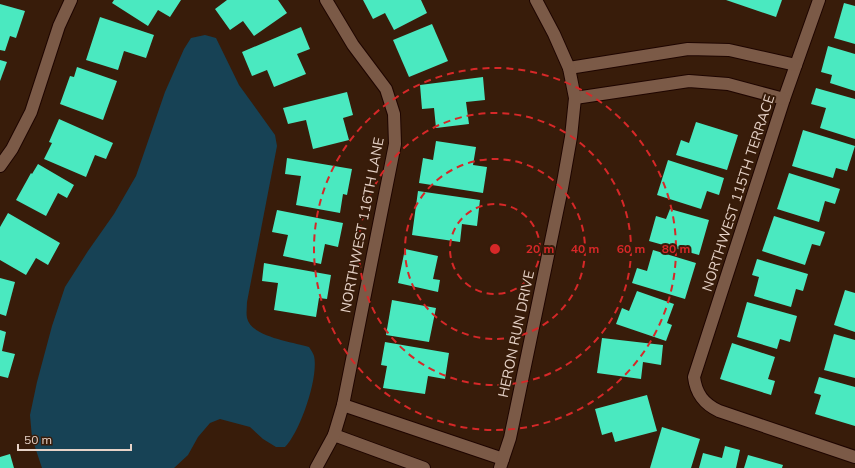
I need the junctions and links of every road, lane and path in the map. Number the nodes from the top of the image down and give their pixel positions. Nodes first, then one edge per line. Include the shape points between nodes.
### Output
1 (71, 0) edge
2 (326, 0) edge
3 (536, 0) edge
4 (819, 0) edge
5 (796, 65) junction
6 (569, 68) junction
7 (575, 98) junction
8 (784, 99) junction
9 (0, 166) edge
10 (343, 405) junction
11 (334, 435) junction
12 (855, 457) edge
13 (502, 463) edge
14 (316, 468) edge
15 (424, 468) edge

1 - 9 street via 59,26 31,112
2 - 10 street, NORTHWEST 116TH LANE via 353,45 386,89 394,114 395,144
3 - 6 street, HERON RUN DRIVE
4 - 5 street, NORTHWEST 115TH TERRACE
5 - 6 street via 729,50 688,49
5 - 8 street, NORTHWEST 115TH TERRACE
6 - 7 street, HERON RUN DRIVE
7 - 8 street via 690,81 728,84
7 - 13 street, HERON RUN DRIVE via 562,188 510,438
8 - 12 street, NORTHWEST 115TH TERRACE via 694,376 695,383 699,396 719,411
10 - 11 street, NORTHWEST 116TH LANE
10 - 13 street
11 - 14 street, NORTHWEST 116TH LANE
11 - 15 street

